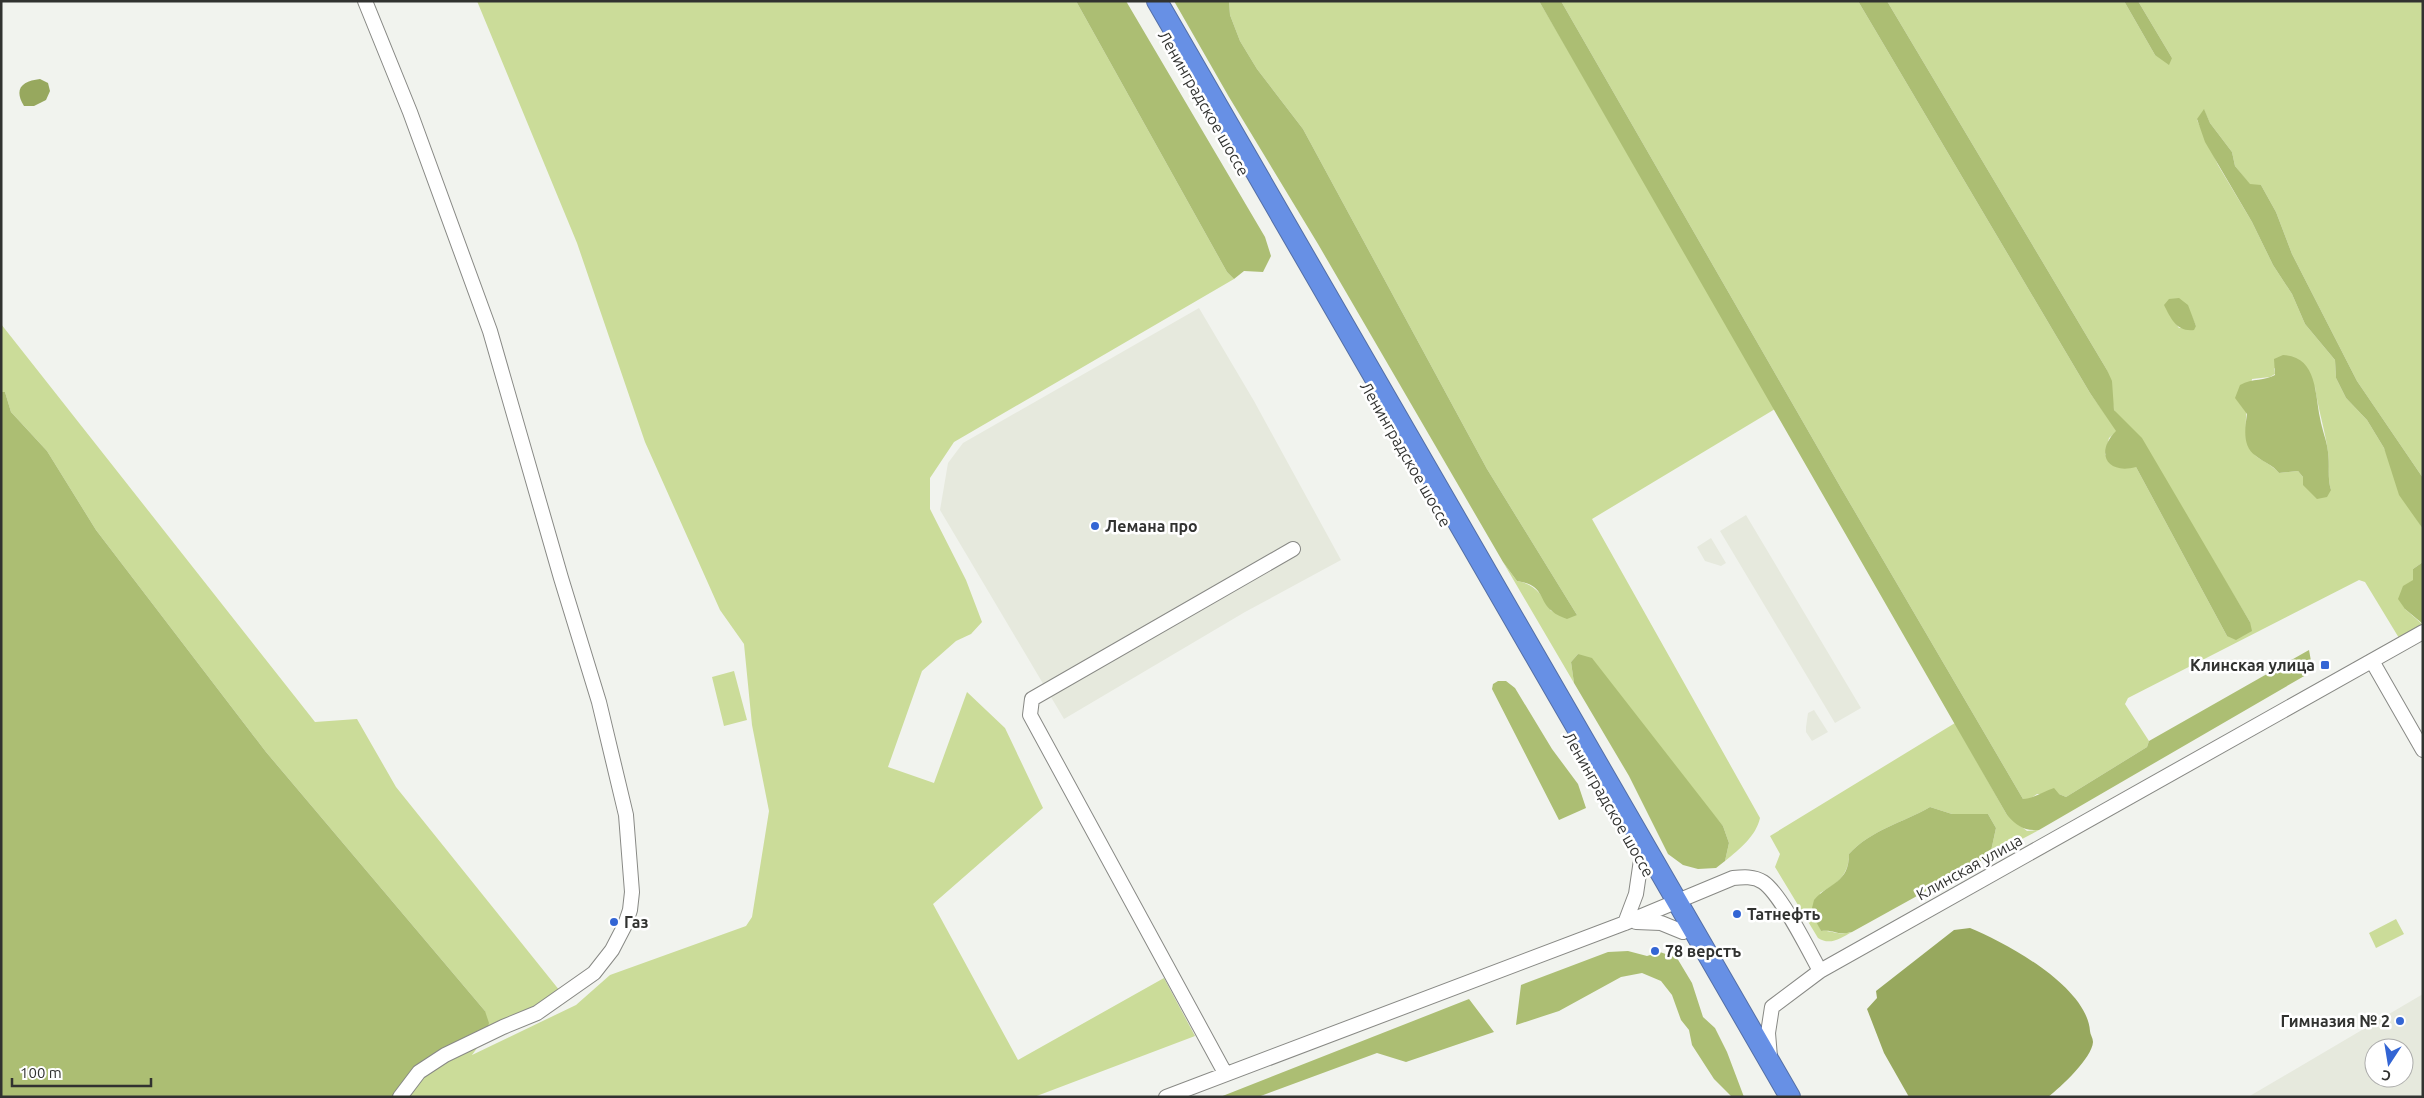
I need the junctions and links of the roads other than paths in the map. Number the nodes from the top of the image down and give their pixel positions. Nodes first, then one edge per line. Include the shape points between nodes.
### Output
1 (365, 1) edge
2 (1145, 1) edge
3 (1158, 1) edge
4 (1293, 549) dead end
5 (2423, 632) edge
6 (2372, 661) junction
7 (2423, 750) edge
8 (1641, 860) junction
9 (1674, 903) junction
10 (1625, 923) junction
11 (1684, 932) junction
12 (1820, 971) junction
13 (1771, 1063) junction
14 (1226, 1073) junction
15 (400, 1097) edge
16 (1166, 1097) edge
17 (1778, 1097) edge
18 (1790, 1097) edge

1 - 15 street via 410,112 493,341 599,702 626,815 632,892 624,925 612,950 594,973 537,1013 503,1026 419,1072
2 - 8 highway, Ленинградское шоссе
3 - 9 highway, Ленинградское шоссе
4 - 14 street via 1032,699 1030,715
5 - 6 street, Клинская улица
6 - 7 street
6 - 12 street, Клинская улица
8 - 9 highway, Ленинградское шоссе
8 - 10 street via 1636,894
9 - 10 street
9 - 11 highway
9 - 12 street via 1733,878 1749,877 1764,882
9 - 13 highway
10 - 11 street via 1652,921
10 - 14 street
11 - 17 highway
12 - 13 street, Клинская улица via 1772,1008 1768,1032
13 - 18 highway
14 - 16 street

